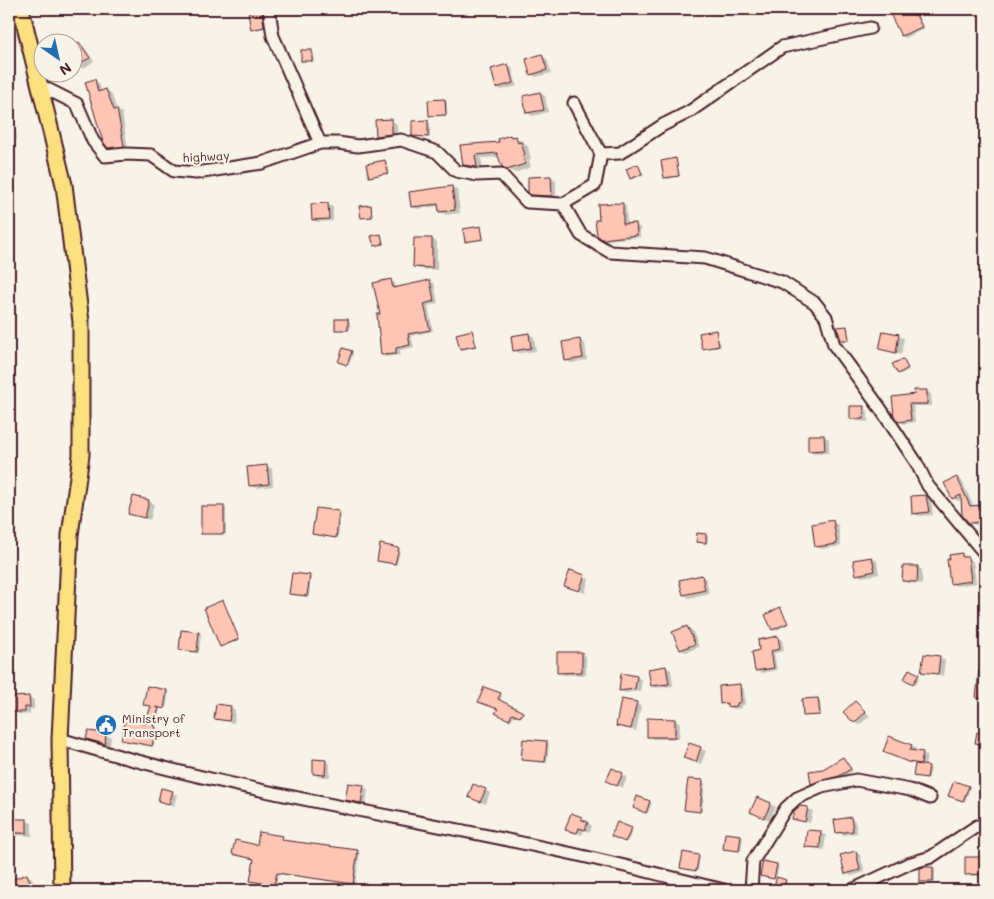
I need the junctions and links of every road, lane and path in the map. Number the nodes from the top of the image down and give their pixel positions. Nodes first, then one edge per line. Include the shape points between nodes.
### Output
1 (21, 9) edge
2 (269, 9) edge
3 (870, 28) dead end
4 (41, 86) junction
5 (574, 103) dead end
6 (320, 143) junction
7 (600, 154) junction
8 (562, 204) junction
9 (985, 554) edge
10 (60, 739) junction
11 (930, 798) dead end
12 (977, 826) dead end
13 (62, 890) edge
14 (724, 890) edge
15 (750, 890) edge
16 (852, 890) edge

1 - 4 main road
2 - 6 street via 273,36
3 - 7 street via 782,47 690,112 620,153
4 - 6 street, highway via 76,104 93,141 105,156 151,156 174,171 196,173 262,163
4 - 10 main road via 64,185 81,322 81,455 70,535
5 - 7 street
6 - 8 street via 358,146 401,140 437,152 456,171 476,175 501,174 527,202
7 - 8 street via 595,185
8 - 9 street via 581,235 610,252 705,258 782,282 815,303 826,317 834,345 916,462 928,486
10 - 13 main road
10 - 14 street via 125,759 556,850
11 - 15 street via 910,790 856,780 822,787 797,798 786,808 753,861
12 - 16 street via 931,857

